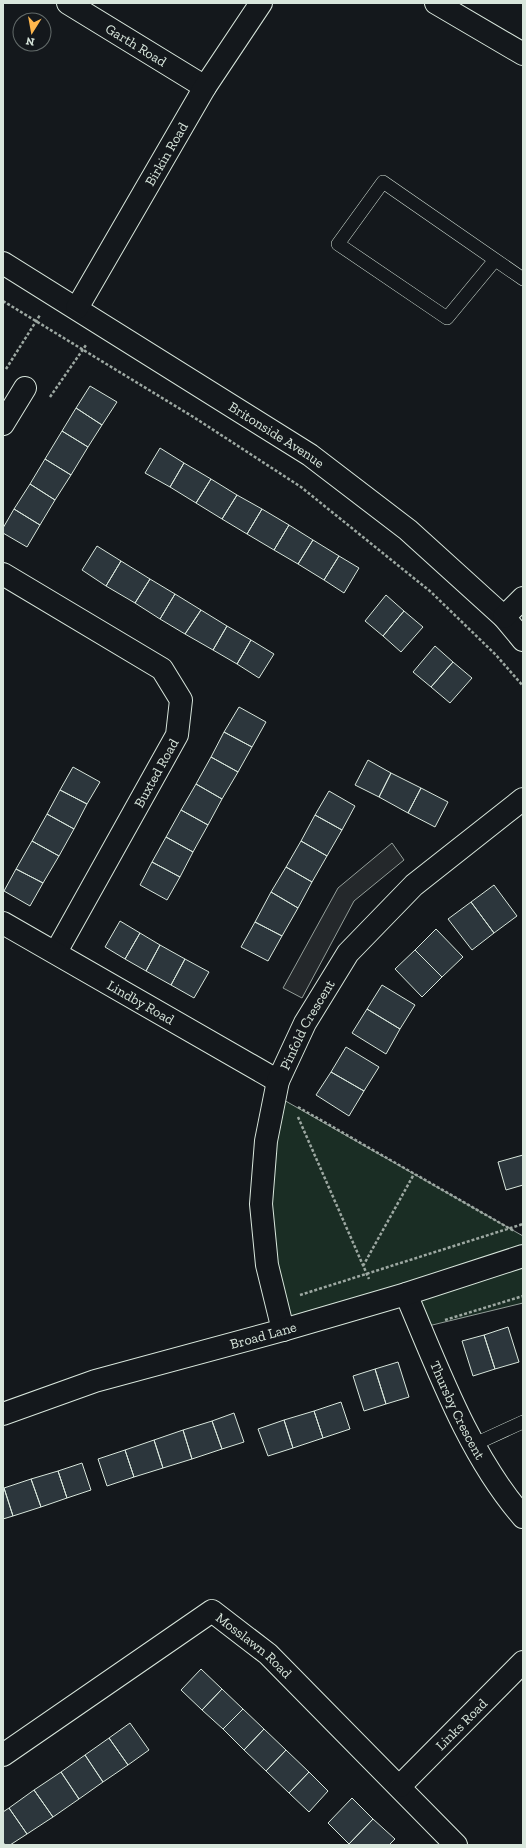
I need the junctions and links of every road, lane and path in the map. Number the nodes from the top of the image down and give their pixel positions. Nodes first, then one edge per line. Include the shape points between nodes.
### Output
1 (68, 3) edge
2 (261, 3) edge
3 (436, 3) edge
4 (523, 54) edge
5 (205, 87) junction
6 (495, 260) junction
7 (3, 263) edge
8 (523, 279) edge
9 (53, 293) junction
10 (3, 301) edge
11 (78, 308) junction
12 (36, 321) junction
13 (101, 323) junction
14 (82, 350) junction
15 (3, 374) edge
16 (25, 388) joint
17 (3, 424) edge
18 (3, 574) edge
19 (523, 598) edge
20 (504, 617) junction
21 (523, 640) edge
22 (523, 686) edge
23 (523, 799) edge
24 (3, 923) edge
25 (56, 952) junction
26 (282, 1094) junction
27 (414, 1174) junction
28 (523, 1224) edge
29 (509, 1228) junction
30 (518, 1234) dead end
31 (523, 1256) edge
32 (363, 1266) junction
33 (366, 1274) junction
34 (406, 1294) junction
35 (523, 1296) edge
36 (276, 1302) junction
37 (379, 1302) junction
38 (420, 1328) junction
39 (284, 1330) junction
40 (3, 1414) edge
41 (523, 1422) edge
42 (475, 1444) junction
43 (523, 1517) edge
44 (523, 1662) edge
45 (3, 1755) edge
46 (400, 1786) junction
47 (456, 1845) edge

1 - 5 street, Garth Road
2 - 5 street, Birkin Road
3 - 4 street
5 - 11 street, Birkin Road
6 - 6 lane via 383,182 338,244 447,318
6 - 8 lane
7 - 9 street, Britonside Avenue
9 - 11 street, Britonside Avenue
9 - 12 path
10 - 12 path
11 - 13 street, Britonside Avenue
12 - 14 path
12 - 15 path
13 - 14 path
13 - 20 street, Britonside Avenue via 310,455 408,530
14 - 16 path via 47,401
14 - 22 path via 195,418 301,487 431,592 496,655
16 - 17 street
18 - 25 street, Buxted Road via 162,669 181,700 177,735
19 - 20 street
20 - 21 street, Britonside Avenue
23 - 26 street, Pinfold Crescent via 414,886 348,953 305,1023
24 - 25 street, Lindby Road
25 - 26 street, Lindby Road
26 - 27 path
26 - 32 path
26 - 36 street, Pinfold Crescent via 266,1141 261,1204 267,1265
27 - 29 path
27 - 32 path
28 - 29 path
29 - 30 path
29 - 33 path
31 - 34 street, Broad Lane
32 - 33 path
33 - 36 path
33 - 37 path
34 - 37 street, Broad Lane
34 - 38 street, Thursby Crescent
35 - 38 path
36 - 39 street, Pinfold Crescent
37 - 39 street, Broad Lane
38 - 42 street, Thursby Crescent via 458,1416
39 - 40 street, Broad Lane via 95,1381
41 - 42 lane
42 - 43 street, Thursby Crescent via 504,1495
44 - 46 street, Links Road
45 - 46 street, Mosslawn Road via 212,1611 268,1654
46 - 47 street, Mosslawn Road

